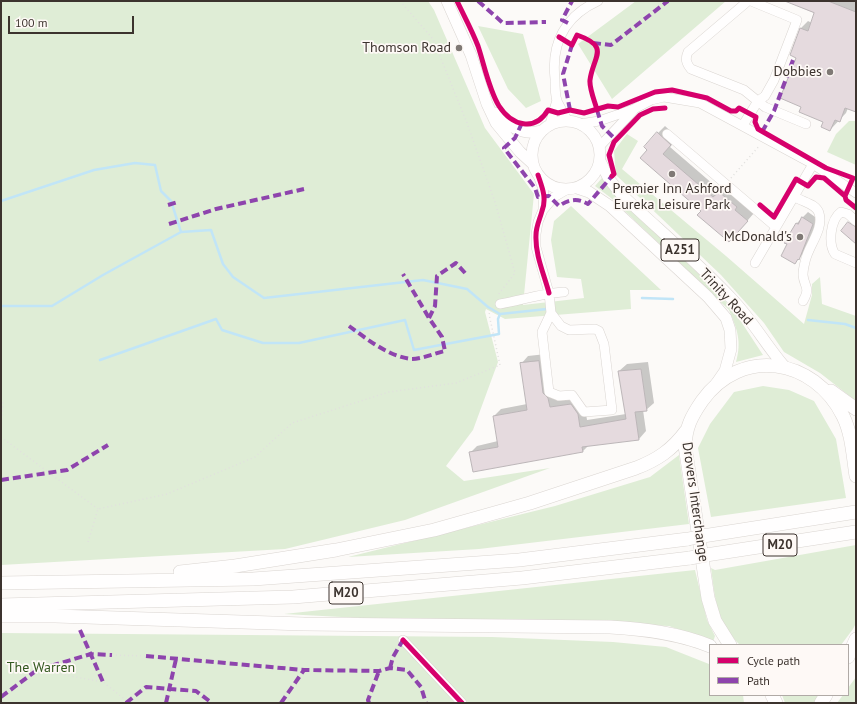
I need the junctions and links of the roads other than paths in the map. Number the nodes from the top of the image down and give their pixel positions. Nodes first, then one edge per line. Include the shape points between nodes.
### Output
1 (447, 1) edge
2 (598, 1) edge
3 (748, 1) edge
4 (751, 1) edge
5 (583, 4) edge
6 (557, 100) junction
7 (758, 101) junction
8 (487, 104) junction
9 (634, 110) junction
10 (567, 120) junction
11 (580, 124) junction
12 (806, 124) dead end
13 (743, 125) junction
14 (546, 127) junction
15 (667, 134) dead end
16 (600, 148) junction
17 (600, 161) junction
18 (532, 162) junction
19 (813, 164) junction
20 (538, 175) junction
21 (571, 189) junction
22 (856, 193) edge
23 (796, 198) junction
24 (543, 210) junction
25 (856, 221) edge
26 (776, 227) junction
27 (755, 263) dead end
28 (856, 263) edge
29 (549, 292) junction
30 (564, 292) dead end
31 (803, 301) dead end
32 (496, 303) road end
33 (551, 313) junction
34 (784, 366) junction
35 (715, 386) junction
36 (820, 386) junction
37 (856, 409) edge
38 (686, 431) junction
39 (856, 476) edge
40 (853, 513) edge
41 (855, 532) edge
42 (125, 580) junction
43 (1, 583) edge
44 (1, 605) edge
45 (1, 616) edge
46 (856, 639) edge
47 (403, 640) dead end
48 (729, 644) edge
49 (709, 646) edge
50 (849, 655) edge
51 (462, 703) edge

1 - 8 main road via 471,55
2 - 5 street
3 - 7 street via 688,52 686,62 691,69 744,90
4 - 7 street via 797,20 774,80 765,96
5 - 6 street via 559,37 554,57
6 - 10 street
6 - 14 street
7 - 12 street via 765,107
7 - 13 street
8 - 14 main road via 516,129 533,133
8 - 18 main road via 507,138
9 - 11 street
9 - 13 street via 645,104 683,99 712,108
9 - 16 street
10 - 11 main road
10 - 14 main road
11 - 16 main road via 595,136
13 - 19 street
14 - 18 main road via 534,140
15 - 26 street
16 - 17 main road, Trinity Road / A251
17 - 21 main road, Trinity Road / A251 via 589,180
17 - 34 main road, Trinity Road / A251 via 608,179 621,194 731,298
18 - 20 main road
19 - 22 street
19 - 23 street
20 - 21 main road, Trinity Road / A251 via 548,184
20 - 24 street via 544,192
21 - 24 street via 554,197
21 - 35 main road, Trinity Road / A251 via 589,192 610,206 708,297 726,318 730,330 731,349 725,371
23 - 26 street
23 - 31 street via 817,208 820,225 808,249 805,262 803,275 808,286
24 - 29 street via 538,222 536,247
25 - 28 street via 848,214 841,212 837,215 830,244 835,254
26 - 27 street
29 - 30 street
29 - 32 street via 526,300
29 - 33 street
33 - 33 street via 561,326 569,330 595,328 600,331 604,344 612,410 584,412 572,395 559,396 549,392 542,332
34 - 35 highway, Drovers Interchange via 771,365 742,370 731,374
34 - 36 highway, Drovers Interchange
35 - 38 highway, Drovers Interchange via 698,408
36 - 37 highway
36 - 39 highway, Drovers Interchange via 844,416
38 - 42 highway, M20 via 667,452 652,462 530,503 434,530 328,552
38 - 48 highway, Drovers Interchange via 687,460 708,598 715,621
40 - 42 highway, M20, bridge via 688,539 519,560 253,579
41 - 44 highway, M20, bridge via 690,558 522,578 293,597
42 - 43 highway, M20
45 - 49 highway, M20 via 304,624 610,627 658,632
46 - 50 highway
47 - 51 street

